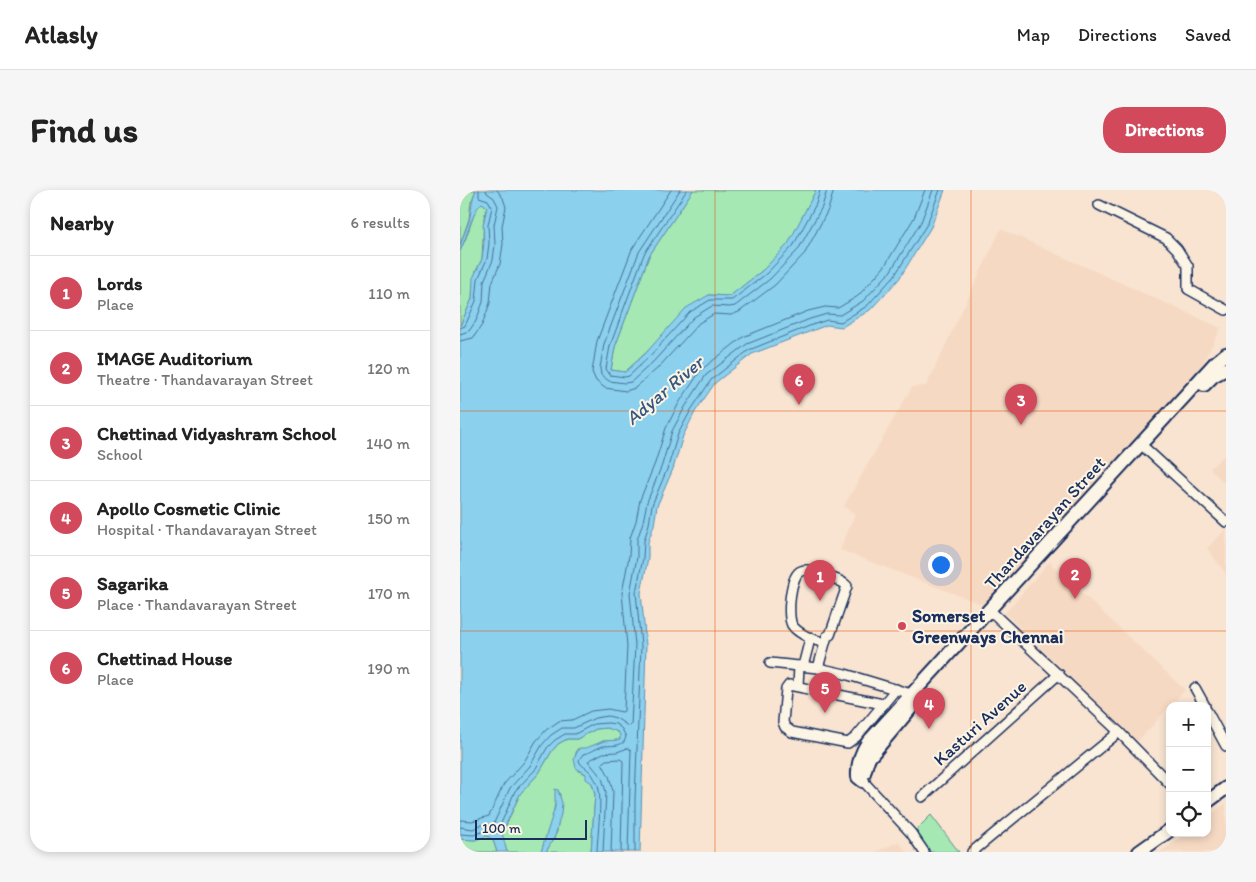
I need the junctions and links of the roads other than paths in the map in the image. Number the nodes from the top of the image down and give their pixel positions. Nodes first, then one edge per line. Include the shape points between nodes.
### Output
1 (1099, 204) dead end
2 (1226, 310) edge
3 (1226, 354) edge
4 (1226, 369) edge
5 (1146, 449) junction
6 (1083, 512) junction
7 (1226, 522) edge
8 (991, 614) junction
9 (810, 639) junction
10 (825, 643) junction
11 (770, 663) dead end
12 (801, 666) junction
13 (818, 668) junction
14 (1059, 674) junction
15 (798, 686) junction
16 (1195, 688) dead end
17 (896, 689) junction
18 (914, 697) junction
19 (1202, 702) edge
20 (883, 704) junction
21 (1211, 718) edge
22 (1119, 732) junction
23 (848, 742) junction
24 (1226, 746) edge
25 (862, 752) junction
26 (1166, 780) edge
27 (863, 781) junction
28 (1226, 788) edge
29 (922, 797) dead end
30 (1211, 799) edge
31 (1166, 833) edge
32 (924, 852) edge
33 (972, 852) edge
34 (1139, 852) edge

1 - 2 street via 1166,238 1188,266 1188,289
3 - 6 street, Thandavarayan Street
4 - 5 street, Thandavarayan Street via 1213,376
5 - 6 street, Thandavarayan Street
5 - 7 street
6 - 8 street, Thandavarayan Street
8 - 14 street
8 - 18 street, Thandavarayan Street
9 - 10 street
9 - 10 street via 792,625 790,614 791,588 795,575 802,571 814,571 847,586
9 - 12 street
10 - 13 street
11 - 12 street
12 - 13 street
12 - 15 street
13 - 17 street
14 - 22 street
14 - 29 street, Kasturi Avenue
15 - 20 street
15 - 23 street via 789,685 786,689 785,728
16 - 19 street
17 - 18 street
17 - 20 street
18 - 25 street, Thandavarayan Street via 868,742
18 - 27 street, Thandavarayan Street via 868,759
20 - 23 street
21 - 24 street
22 - 26 street
22 - 33 street
23 - 25 street
25 - 27 street, Thandavarayan Street via 857,768
27 - 32 street via 911,833
28 - 30 street
31 - 34 street

